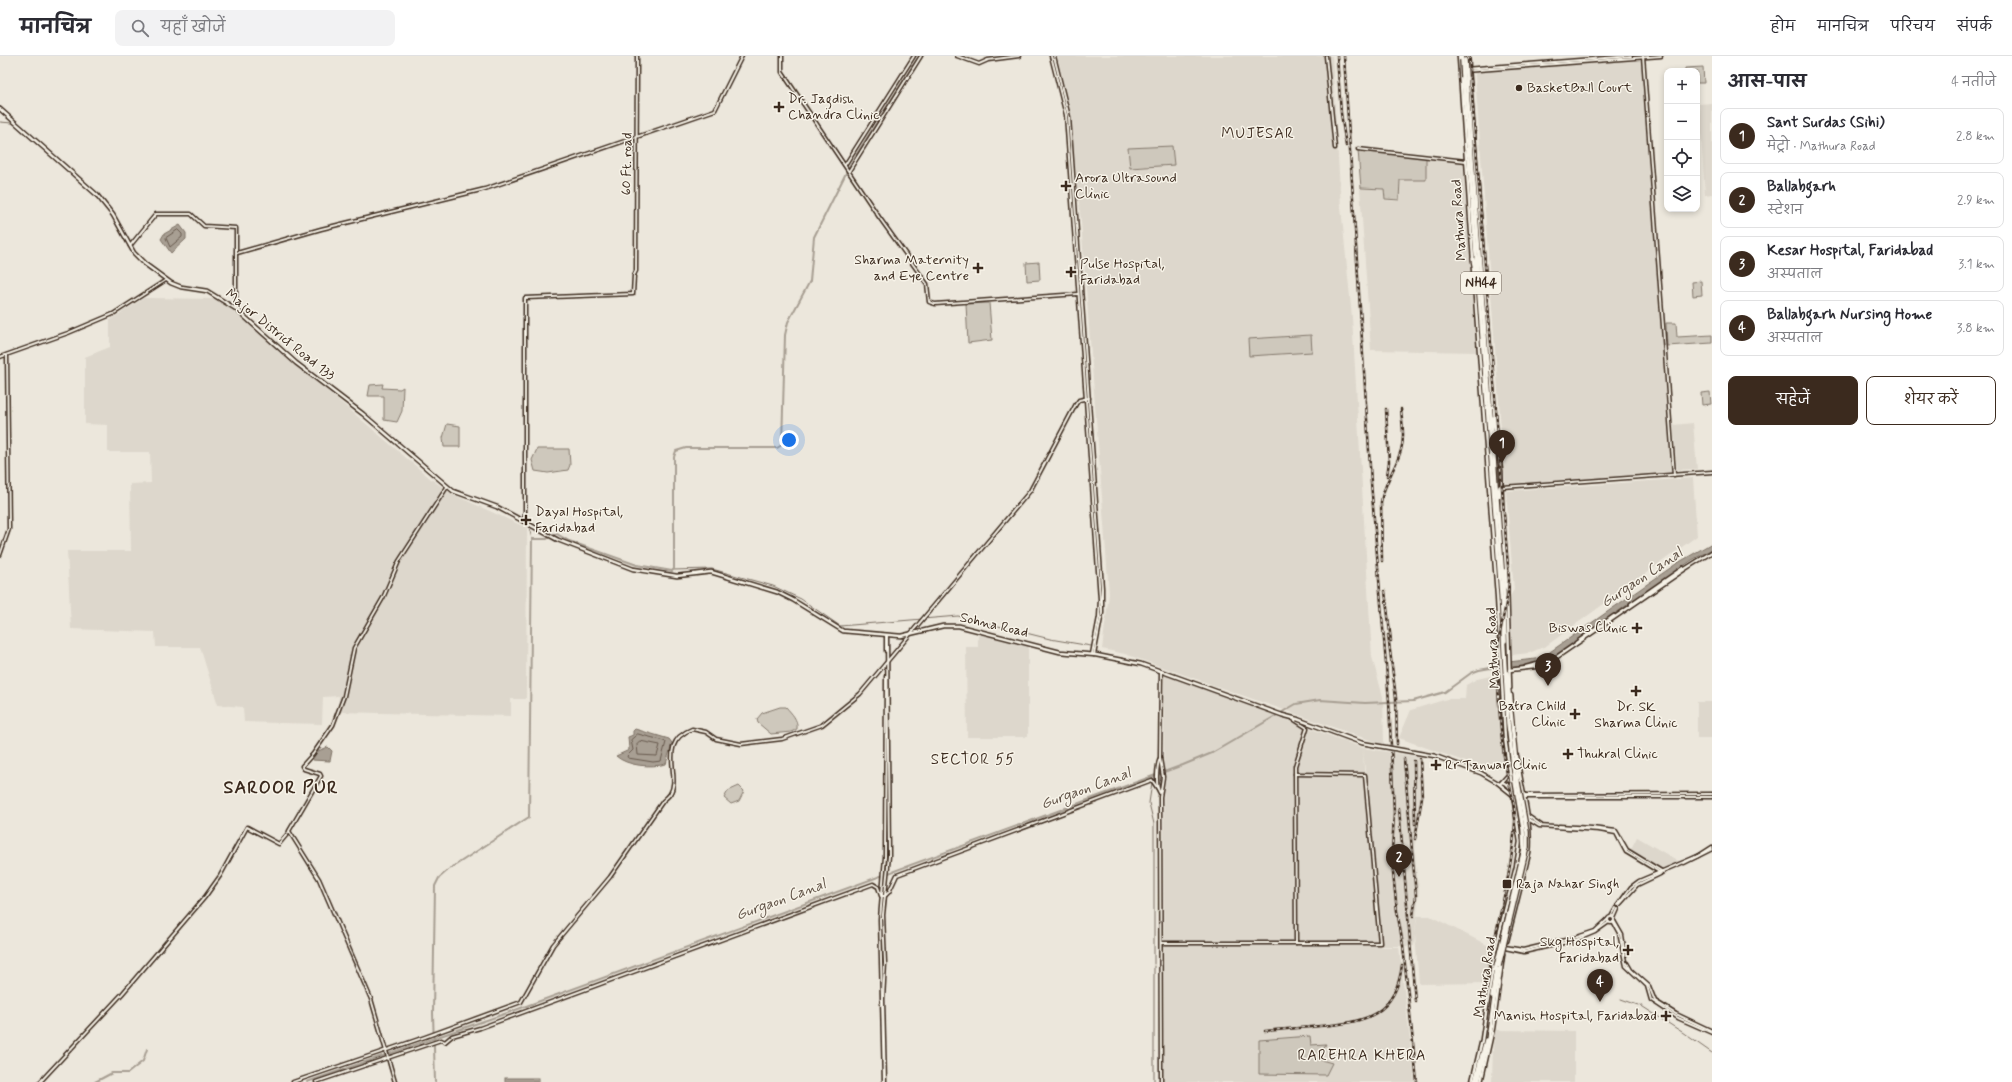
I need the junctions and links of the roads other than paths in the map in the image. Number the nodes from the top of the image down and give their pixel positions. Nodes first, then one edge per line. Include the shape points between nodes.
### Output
1 (637, 56) edge
2 (742, 56) edge
3 (782, 56) edge
4 (914, 56) edge
5 (922, 56) edge
6 (958, 56) edge
7 (1019, 56) edge
8 (1052, 56) edge
9 (1326, 56) edge
10 (1460, 56) edge
11 (1465, 56) edge
12 (1468, 56) edge
13 (1631, 56) edge
14 (1661, 56) edge
15 (1643, 57) edge
16 (1469, 70) junction
17 (1460, 71) junction
18 (0, 109) edge
19 (637, 136) junction
20 (1335, 148) dead end
21 (1358, 148) dead end
22 (1470, 155) junction
23 (1466, 161) junction
24 (846, 166) junction
25 (849, 170) junction
26 (130, 246) junction
27 (237, 253) junction
28 (1473, 259) junction
29 (1478, 278) junction
30 (166, 280) junction
31 (1079, 294) junction
32 (236, 309) junction
33 (7, 355) junction
34 (0, 357) edge
35 (1087, 398) junction
36 (1494, 411) junction
37 (1491, 415) junction
38 (1496, 432) junction
39 (1712, 472) edge
40 (1674, 475) junction
41 (446, 487) junction
42 (1499, 487) junction
43 (523, 521) junction
44 (554, 538) joint
45 (1712, 552) edge
46 (0, 555) edge
47 (1502, 562) junction
48 (1507, 588) junction
49 (1506, 599) junction
50 (1505, 612) junction
51 (911, 634) junction
52 (887, 635) junction
53 (1093, 654) junction
54 (887, 662) junction
55 (1505, 662) junction
56 (1505, 670) junction
57 (1161, 671) junction
58 (1292, 717) junction
59 (1160, 758) junction
60 (1296, 774) junction
61 (1509, 774) junction
62 (1500, 783) junction
63 (1521, 786) junction
64 (1512, 787) junction
65 (1158, 789) junction
66 (1160, 793) junction
67 (1512, 794) junction
68 (1712, 794) edge
69 (1523, 796) junction
70 (1712, 797) edge
71 (1525, 804) junction
72 (1515, 806) junction
73 (1517, 817) junction
74 (1528, 818) junction
75 (288, 832) junction
76 (1712, 848) edge
77 (1661, 872) junction
78 (883, 896) junction
79 (1617, 908) junction
80 (1611, 917) junction
81 (1608, 919) junction
82 (1614, 920) junction
83 (1609, 922) junction
84 (1569, 940) junction
85 (1161, 943) junction
86 (1296, 943) junction
87 (1505, 948) junction
88 (1712, 1027) edge
89 (1489, 1028) junction
90 (1711, 1031) edge
91 (385, 1050) junction
92 (387, 1057) junction
93 (40, 1082) edge
94 (293, 1082) edge
95 (316, 1082) edge
96 (395, 1082) edge
97 (884, 1082) edge
98 (1161, 1082) edge
99 (1472, 1082) edge
100 (1478, 1082) edge

1 - 19 street, 60 Ft. road
2 - 19 street via 715,110
3 - 24 street via 782,72
4 - 24 street
5 - 25 street
6 - 7 street via 979,64 988,60
8 - 31 street via 1069,116
9 - 20 street
10 - 17 main road, Mathura Road
10 - 22 highway, NH44, bridge
11 - 22 highway, NH44, bridge
12 - 16 main road, Mathura Road
13 - 16 street
14 - 15 street
15 - 16 street
15 - 40 street
16 - 17 street
16 - 36 main road, Mathura Road
17 - 23 main road, Mathura Road
18 - 26 main road, Major District Road 133 via 97,195 113,215
19 - 27 street via 485,189 321,229
19 - 43 street, 60 Ft. road via 636,273 632,296 525,298
21 - 23 street
22 - 29 highway, NH44
22 - 37 highway, NH44
23 - 28 main road, Mathura Road
24 - 25 street
25 - 31 street via 927,284 929,302 935,304
26 - 27 street via 156,214 188,214 195,216 204,226 237,228
26 - 30 main road, Major District Road 133 via 139,259
27 - 32 street
28 - 29 highway
28 - 55 main road, Mathura Road
29 - 55 highway, Mathura Road / NH44
30 - 32 main road, Major District Road 133 via 181,287 207,291
30 - 33 street via 112,314
31 - 35 street
32 - 41 main road, Major District Road 133 via 296,363 363,414
33 - 34 street
33 - 46 street via 9,529
35 - 51 street via 1079,400 1076,404 1030,491
35 - 53 street via 1100,598
36 - 37 highway
36 - 38 main road, Mathura Road
37 - 38 highway
37 - 42 highway, Mathura Road / NH44
38 - 42 main road, Mathura Road
39 - 40 street
40 - 42 street
41 - 43 main road, Major District Road 133 via 497,507
41 - 75 street via 396,566 383,598 354,648 338,716 332,728 302,767 320,776
42 - 47 highway, Mathura Road / NH44
42 - 48 main road, Mathura Road
43 - 44 main road, Major District Road 133
44 - 52 main road, Sohna Road via 633,569 677,576 709,572 719,574 779,593 843,631
45 - 56 main road via 1676,573 1558,655 1524,668
47 - 48 highway
47 - 50 highway, Mathura Road / NH44
48 - 49 main road, Mathura Road
49 - 50 highway
49 - 55 main road, Mathura Road
50 - 55 highway, Mathura Road / NH44
51 - 52 main road, Sohna Road
51 - 53 main road, Sohna Road via 936,627 954,626 1060,652
51 - 54 street
52 - 54 street
53 - 57 main road, Sohna Road
54 - 78 street
54 - 78 street via 888,876
54 - 91 street via 860,694 822,725 800,733 782,739 741,744 716,739 706,732 692,729 683,734 672,754 673,779 670,794 610,877 553,945 521,1002
55 - 56 highway, Mathura Road / NH44
56 - 61 main road
56 - 63 main road
56 - 89 highway, Mathura Road / NH44, bridge via 1508,723 1524,849 1498,967
57 - 58 main road, Sohna Road
57 - 59 street
58 - 60 street via 1307,728 1296,762
58 - 62 main road, bridge via 1362,743 1435,756
59 - 65 street
59 - 66 street via 1163,769
60 - 86 street
60 - 86 street via 1365,775 1380,941
61 - 62 main road
61 - 64 main road
62 - 67 main road
63 - 64 main road
63 - 69 main road
64 - 67 main road
65 - 66 street
65 - 78 street via 1154,786 1153,780 897,875 889,892
66 - 85 street
67 - 69 main road
67 - 72 main road
68 - 69 street
69 - 70 street
69 - 71 main road
71 - 72 main road
71 - 74 main road
72 - 73 main road
73 - 74 street
73 - 89 main road via 1520,848 1495,950
74 - 77 street via 1540,825 1616,831 1627,850
74 - 87 main road via 1529,853
75 - 91 street via 319,880 334,913 371,999
75 - 93 street via 279,844 247,827 208,893 112,1005
76 - 77 street
76 - 77 street
77 - 79 street via 1637,885 1619,905 1620,908
78 - 92 street via 873,884 452,1036 445,1042 440,1040
78 - 97 street via 880,919
79 - 80 street
79 - 82 street
80 - 81 street
80 - 82 street
81 - 83 street
81 - 84 street via 1594,931
82 - 83 street
82 - 90 street via 1622,934 1630,968 1648,985 1654,1001
83 - 84 street via 1595,932
84 - 87 street via 1523,950
85 - 86 street
85 - 98 street
87 - 89 main road
88 - 90 street
89 - 99 main road
89 - 100 highway, Mathura Road / NH44
89 - 100 highway, Mathura Road / NH44 via 1488,1045
91 - 92 street
91 - 94 street
92 - 95 street
92 - 96 street

